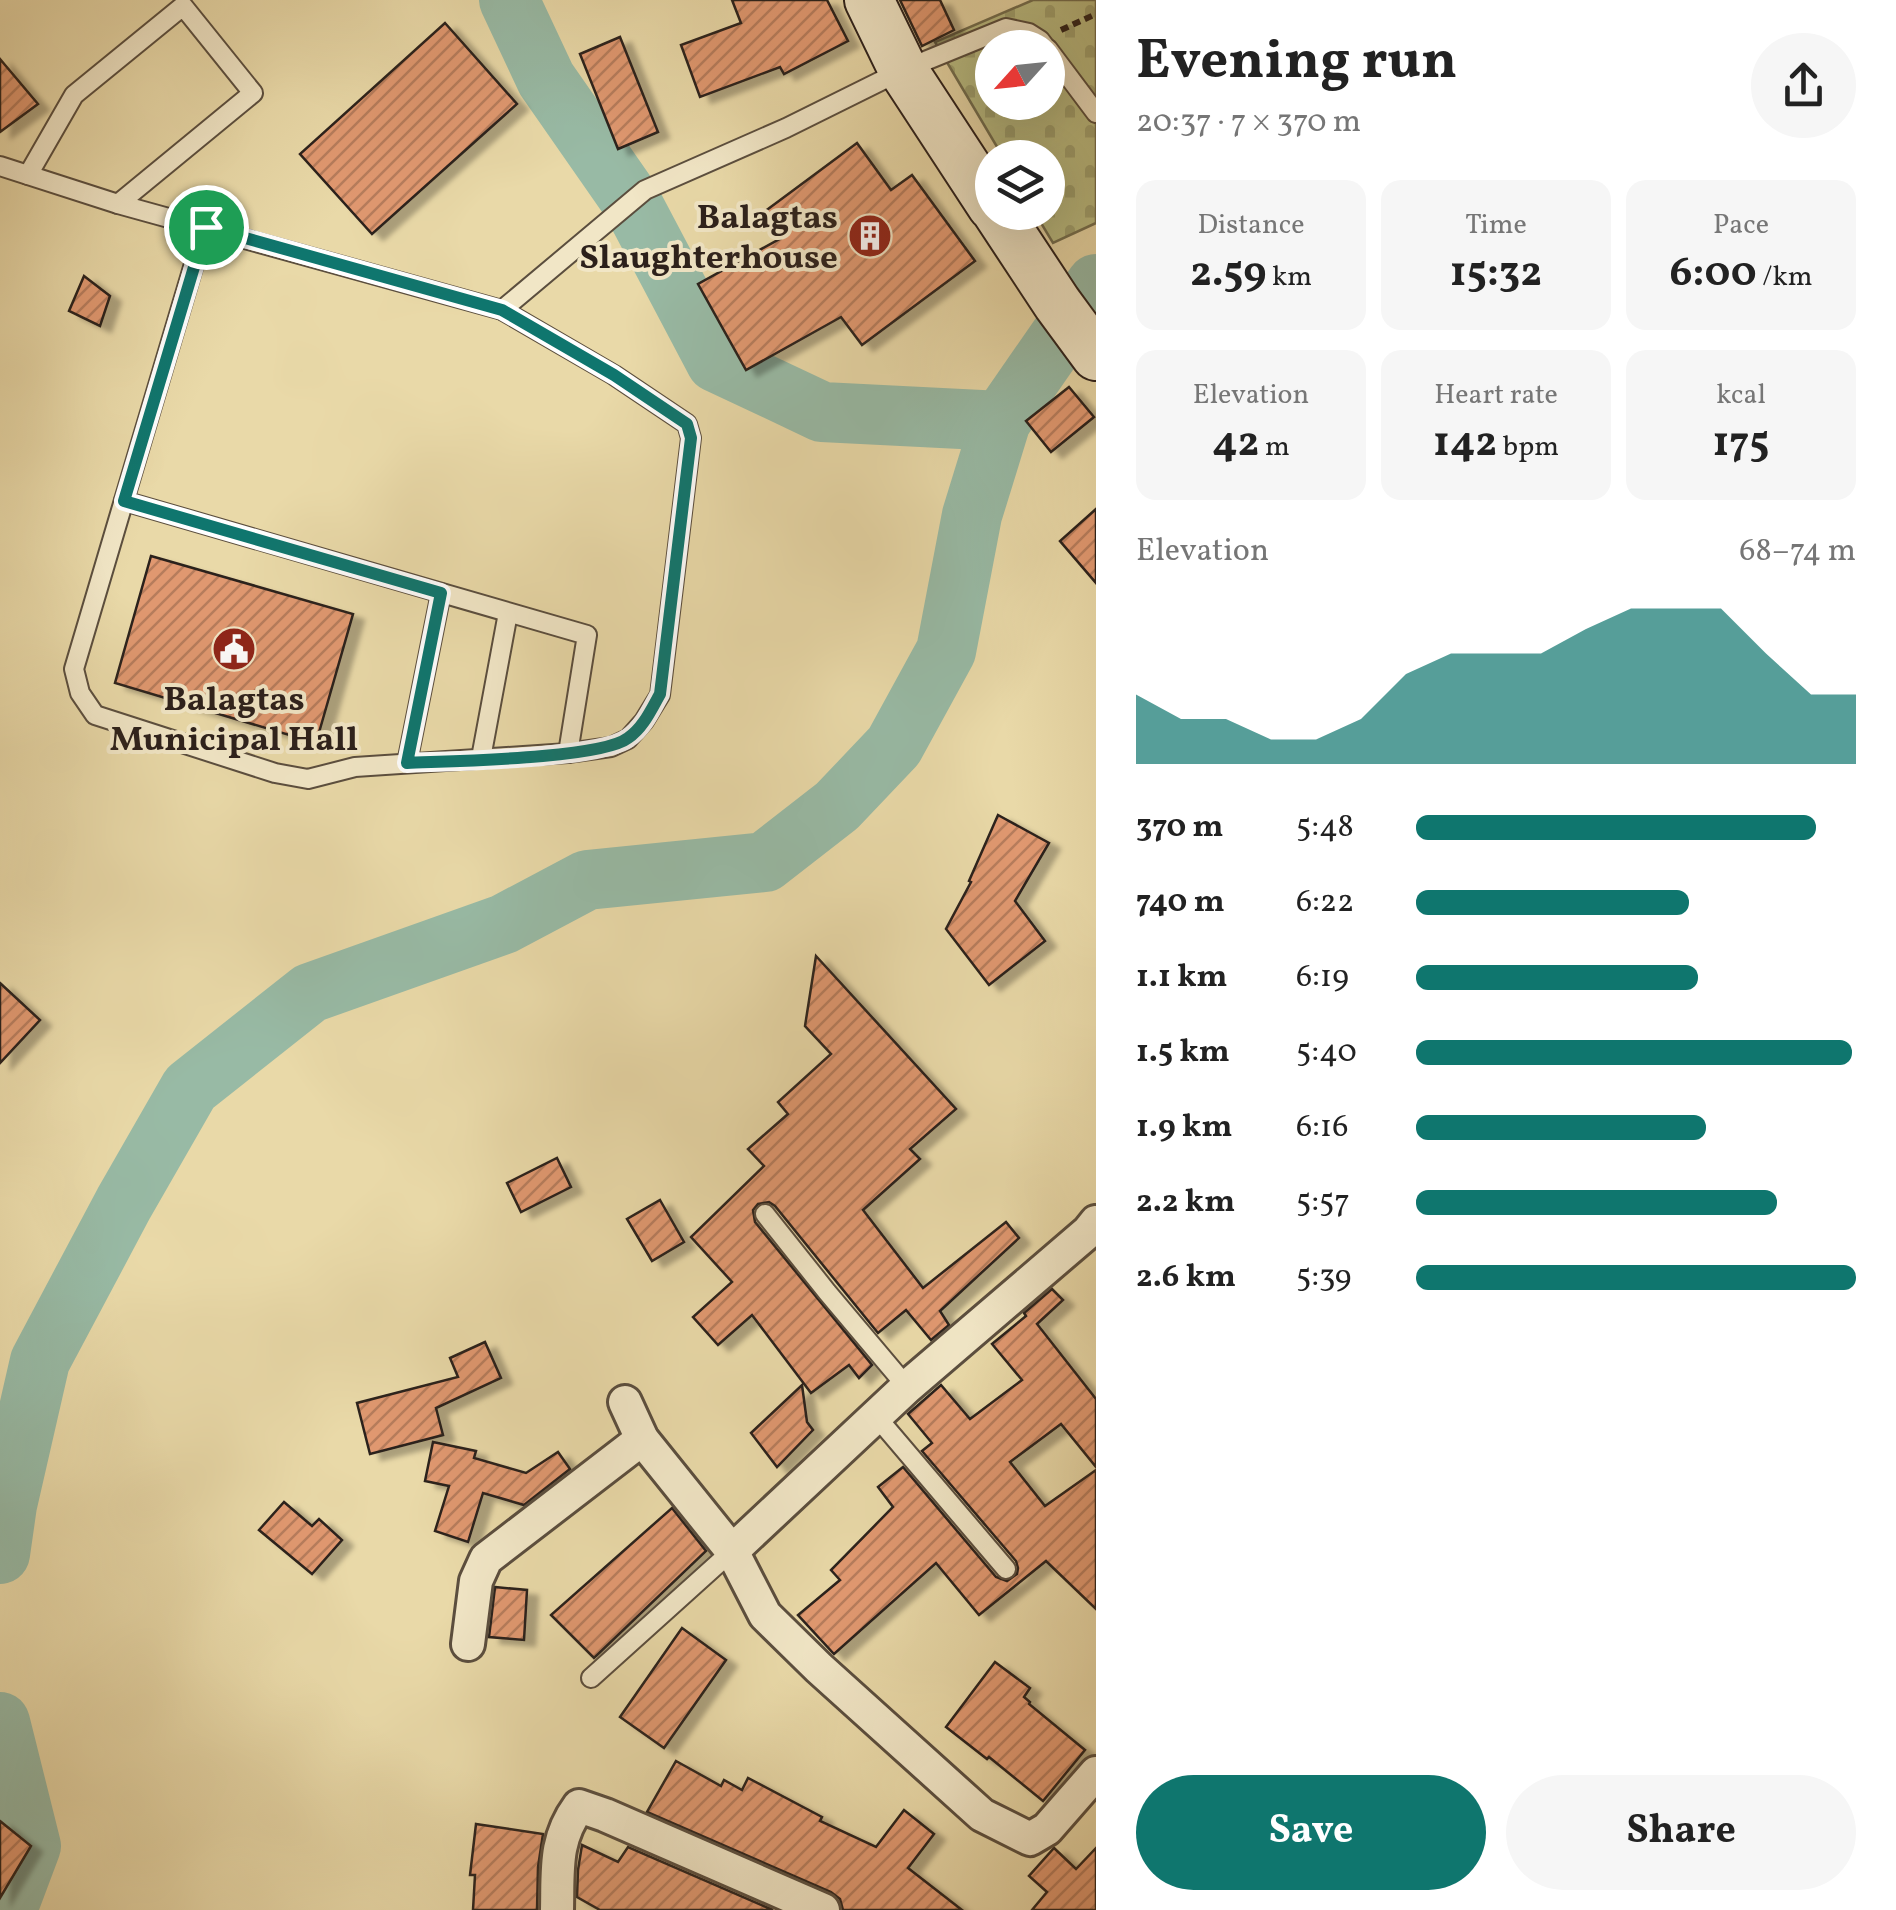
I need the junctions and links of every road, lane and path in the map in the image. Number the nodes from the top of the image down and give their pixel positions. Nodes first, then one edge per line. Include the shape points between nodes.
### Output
1 (870, 0) edge
2 (1096, 14) edge
3 (1065, 33) edge
4 (975, 41) edge
5 (902, 70) junction
6 (1065, 72) edge
7 (1096, 113) edge
8 (0, 166) edge
9 (28, 175) junction
10 (975, 180) edge
11 (118, 204) junction
12 (206, 227) junction
13 (1009, 230) edge
14 (502, 310) junction
15 (1096, 356) edge
16 (124, 501) junction
17 (441, 593) junction
18 (508, 613) junction
19 (568, 753) junction
20 (481, 758) junction
21 (407, 763) junction
22 (765, 1214) dead end
23 (1093, 1232) edge
24 (906, 1387) junction
25 (625, 1402) dead end
26 (876, 1416) junction
27 (642, 1440) junction
28 (732, 1551) junction
29 (1006, 1568) dead end
30 (468, 1644) dead end
31 (592, 1678) dead end
32 (1096, 1772) edge
33 (557, 1910) edge
34 (823, 1910) edge

1 - 5 main road
2 - 3 path
4 - 5 lane
5 - 10 main road
5 - 14 lane via 645,190
6 - 7 lane
8 - 9 lane
9 - 11 lane
9 - 11 lane via 74,95 182,6 254,93
11 - 12 lane
12 - 14 lane
12 - 16 lane
13 - 15 main road
14 - 19 lane via 687,424 691,438 660,694 628,738
16 - 17 lane
16 - 21 lane via 74,669 95,715 308,779
17 - 18 lane
17 - 21 lane
18 - 19 lane via 588,635
18 - 20 lane
19 - 20 lane
20 - 21 lane
22 - 24 lane
23 - 24 street
24 - 26 street
25 - 27 street
26 - 28 street
26 - 29 lane
27 - 28 street
27 - 30 street via 486,1559 476,1580
28 - 31 lane
28 - 32 street via 765,1615 982,1815 1030,1839 1047,1829
33 - 34 street via 558,1854 578,1806

